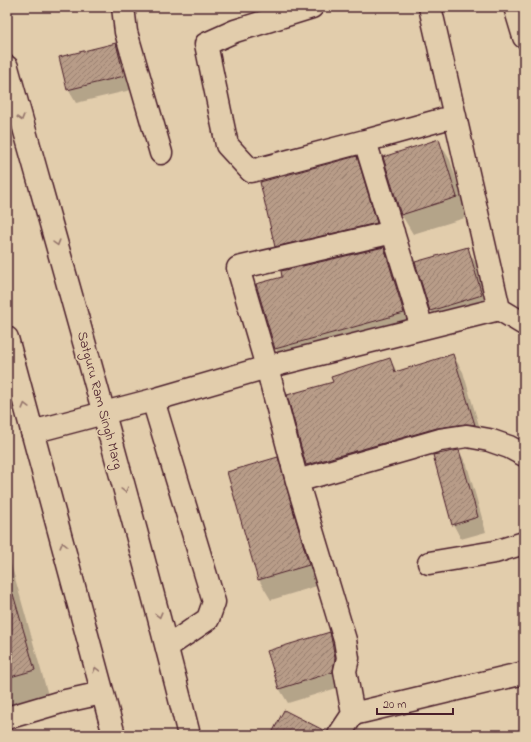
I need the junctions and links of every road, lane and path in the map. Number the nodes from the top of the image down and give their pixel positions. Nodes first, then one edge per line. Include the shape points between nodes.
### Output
1 (123, 7) edge
2 (312, 7) edge
3 (430, 7) edge
4 (515, 7) edge
5 (524, 37) edge
6 (7, 67) edge
7 (455, 116) junction
8 (365, 141) junction
9 (161, 153) dead end
10 (393, 232) junction
11 (499, 309) junction
12 (524, 324) edge
13 (422, 328) junction
14 (7, 338) edge
15 (267, 367) junction
16 (153, 400) junction
17 (104, 412) junction
18 (32, 432) junction
19 (524, 455) edge
20 (297, 482) junction
21 (524, 543) edge
22 (429, 563) dead end
23 (167, 648) junction
24 (524, 673) edge
25 (102, 693) junction
26 (353, 714) junction
27 (7, 718) edge
28 (114, 735) edge
29 (189, 735) edge
30 (340, 735) edge

1 - 9 street via 126,32
2 - 8 street via 235,31 206,44 227,145 251,171
3 - 7 street
4 - 5 street
6 -> 17 street, Satguru Ram Singh Marg
7 - 8 street
7 - 11 street
8 - 10 street
10 - 13 street
10 - 15 street via 238,268
11 - 12 street
11 - 13 street
13 - 15 street
18 -> 14 street
15 - 16 street
15 - 20 street
16 - 17 street
16 - 23 street via 214,602 208,619
17 - 18 street
17 -> 23 street, Satguru Ram Singh Marg
25 -> 18 street
19 - 20 street via 488,440 466,436 440,440
20 - 26 street via 345,640 348,658 345,671
21 - 22 street via 495,552
23 - 29 street, Satguru Ram Singh Marg
24 - 26 street
25 - 27 street
25 - 28 street
26 - 30 street

